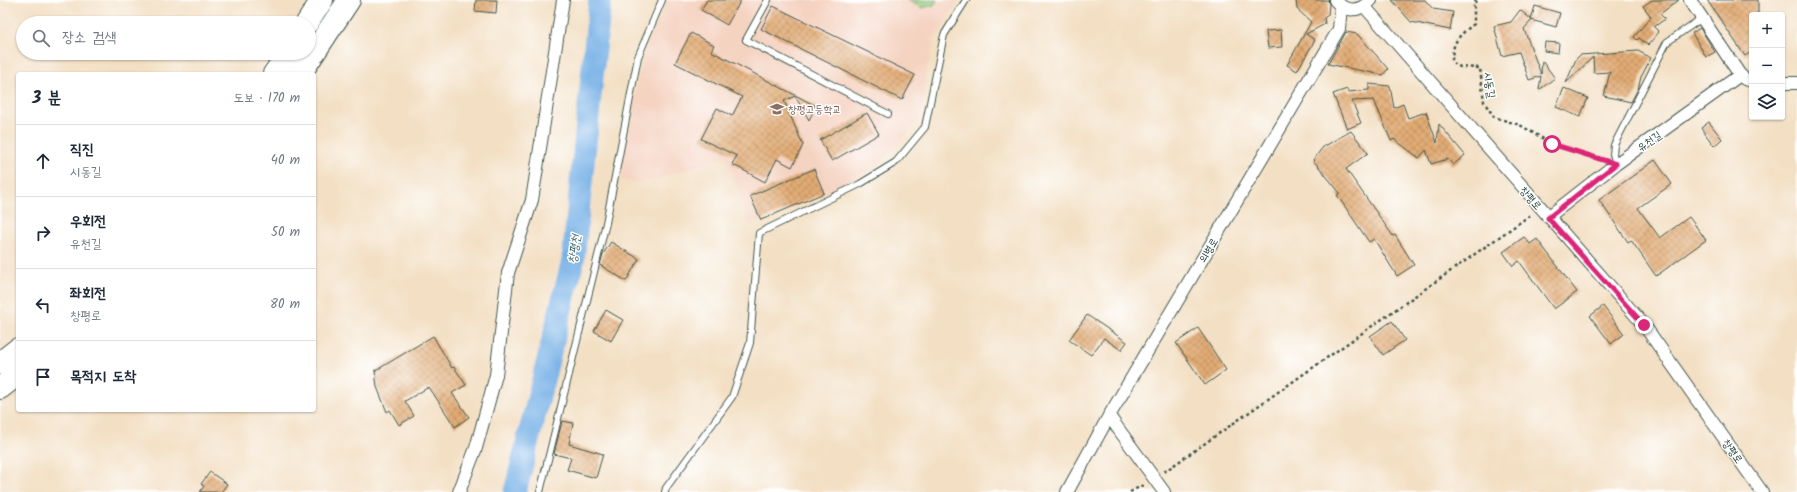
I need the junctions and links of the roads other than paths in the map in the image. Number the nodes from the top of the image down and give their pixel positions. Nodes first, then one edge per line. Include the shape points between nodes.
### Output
1 (322, 0) edge
2 (349, 0) edge
3 (563, 0) edge
4 (662, 0) edge
5 (768, 0) edge
6 (966, 0) edge
7 (1690, 0) edge
8 (1338, 3) edge
9 (1367, 3) edge
10 (312, 16) edge
11 (1702, 18) junction
12 (316, 50) edge
13 (283, 60) edge
14 (309, 60) edge
15 (275, 72) edge
16 (301, 72) edge
17 (1740, 75) junction
18 (1749, 80) edge
19 (1785, 83) edge
20 (1797, 83) edge
21 (888, 114) dead end
22 (1616, 164) junction
23 (1544, 213) junction
24 (16, 351) edge
25 (0, 363) edge
26 (16, 376) edge
27 (0, 388) edge
28 (1109, 416) junction
29 (459, 492) edge
30 (540, 492) edge
31 (665, 492) edge
32 (1067, 492) edge
33 (1164, 492) edge
34 (1762, 492) edge

1 - 10 highway
2 - 12 highway
3 - 29 street via 532,200 508,273 496,375 476,448
4 - 30 lane via 638,57 606,223
5 - 21 lane via 746,40
6 - 31 lane via 944,35 925,127 896,162 860,184 759,233 750,343 732,397
7 - 11 street
8 - 9 street via 1354,10
8 - 28 street, 의병로 via 1339,29
9 - 23 street, 창평로
11 - 17 street
11 - 22 lane via 1668,42 1614,145
13 - 15 highway
14 - 16 highway
17 - 18 street
17 - 22 street, 유천길
19 - 20 street
22 - 23 street, 유천길
23 - 34 street, 창평로 via 1644,325
24 - 25 highway
26 - 27 highway
28 - 32 street, 의병로
28 - 33 street

